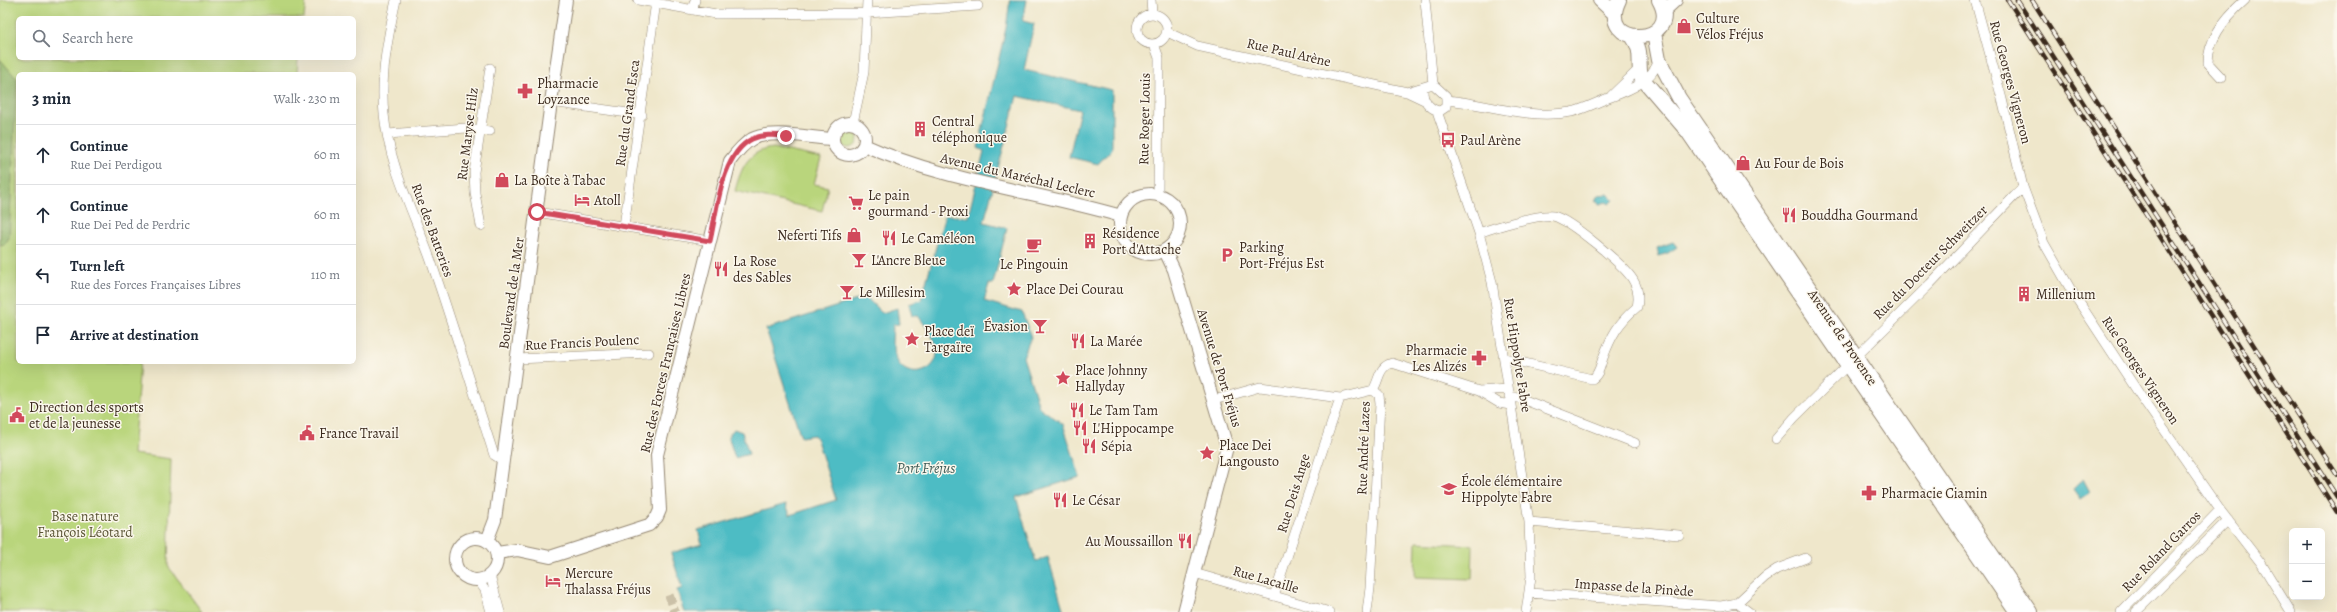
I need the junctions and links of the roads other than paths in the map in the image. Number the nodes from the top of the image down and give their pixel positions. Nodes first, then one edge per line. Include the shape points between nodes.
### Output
1 (396, 0) edge
2 (566, 0) edge
3 (638, 0) edge
4 (695, 0) edge
5 (867, 0) edge
6 (1151, 0) edge
7 (1424, 0) edge
8 (1600, 0) edge
9 (1676, 0) edge
10 (1975, 0) edge
11 (2245, 0) edge
12 (656, 2) junction
13 (978, 6) dead end
14 (1661, 6) edge
15 (1617, 7) edge
16 (692, 10) junction
17 (867, 13) junction
18 (1152, 14) junction
19 (1167, 32) junction
20 (1654, 32) junction
21 (1632, 36) junction
22 (1154, 44) junction
23 (1659, 60) junction
24 (490, 68) dead end
25 (2221, 77) dead end
26 (1645, 81) junction
27 (1433, 84) junction
28 (1424, 88) junction
29 (1627, 91) junction
30 (1407, 92) junction
31 (1611, 96) junction
32 (1447, 100) junction
33 (1426, 101) junction
34 (551, 102) junction
35 (1437, 110) junction
36 (642, 115) junction
37 (853, 124) junction
38 (480, 128) junction
39 (490, 131) dead end
40 (388, 134) junction
41 (832, 139) junction
42 (864, 145) junction
43 (2023, 187) junction
44 (1158, 195) junction
45 (537, 212) junction
46 (1121, 216) junction
47 (481, 226) dead end
48 (624, 226) junction
49 (1479, 233) junction
50 (710, 241) junction
51 (1165, 251) junction
52 (649, 353) dead end
53 (1504, 358) junction
54 (517, 359) junction
55 (1852, 361) junction
56 (1373, 390) junction
57 (1479, 391) junction
58 (1509, 397) junction
59 (1340, 398) junction
60 (1214, 400) junction
61 (1776, 439) dead end
62 (1635, 443) dead end
63 (502, 460) junction
64 (2220, 510) junction
65 (2228, 520) junction
66 (1529, 522) junction
67 (1679, 535) dead end
68 (487, 541) junction
69 (496, 553) junction
70 (1806, 558) dead end
71 (1194, 573) junction
72 (490, 575) junction
73 (478, 580) junction
74 (1529, 593) junction
75 (1274, 596) junction
76 (1737, 603) junction
77 (491, 612) edge
78 (500, 612) edge
79 (1184, 612) edge
80 (1330, 612) edge
81 (1367, 612) edge
82 (1526, 612) edge
83 (1749, 612) edge
84 (2017, 612) edge
85 (2031, 612) edge
86 (2122, 612) edge
87 (2136, 612) edge
88 (2291, 612) edge

1 - 40 street, Rue des Batteries via 382,95
2 - 34 street, Boulevard de la Mer
3 - 12 street
4 - 16 street
5 - 17 street
6 - 18 street
7 - 27 street
8 - 15 main road
9 - 14 street
10 - 43 street, Rue Georges Vigneron
11 - 25 street via 2223,24 2208,53 2208,63
12 - 16 street
12 - 36 street, Rue du Grand Esca
13 - 17 street
14 - 20 main road via 1661,24
15 - 21 main road via 1620,28
16 - 17 street via 716,14
17 - 37 street via 864,72
18 - 19 street via 1164,19
18 - 22 street via 1142,17 1137,33 1141,39
19 - 22 street via 1160,42
19 - 30 street, Rue Paul Arène via 1197,46
20 - 21 main road via 1643,37
20 - 23 main road, Avenue de Provence
21 - 26 main road via 1641,52
22 - 44 street, Rue Roger Louis via 1159,58
23 - 26 street
23 - 55 main road, Avenue de Provence via 1678,98
24 - 38 street, Rue Maryse Hilz
26 - 29 street
26 - 29 street via 1640,90
26 - 31 street
26 - 55 main road, Avenue de Provence via 1688,132
27 - 28 street
27 - 32 street via 1442,90
28 - 30 street, Rue Paul Arène
28 - 33 street via 1422,92
29 - 31 street
30 - 33 street, Rue Paul Arène
31 - 32 street via 1572,112 1546,114
32 - 35 street via 1446,107
33 - 35 street
34 - 36 street
34 - 45 street, Boulevard de la Mer
35 - 49 street, Rue Hippolyte Fabre
36 - 48 street, Rue du Grand Esca
37 - 41 street via 841,125 833,133
37 - 42 street via 864,134
38 - 39 street
38 - 40 street
38 - 47 street, Rue Maryse Hilz via 474,172
40 - 63 street, Rue des Batteries via 398,178 431,261 494,455
41 - 42 street via 837,150 846,156 855,154
41 - 50 street, Rue des Forces Françaises Libres via 765,135 752,139 739,149 730,161
42 - 46 street, Avenue du Maréchal Leclerc via 913,166
43 - 55 street, Rue du Docteur Schweitzer
43 - 64 street, Rue Georges Vigneron via 2044,243 2071,290
44 - 46 street via 1148,194 1131,200
44 - 51 street via 1172,205 1180,220 1177,238
45 - 48 street
45 - 54 street, Boulevard de la Mer
46 - 51 street via 1120,228 1123,239 1131,248 1142,254 1154,255
48 - 50 street
49 - 53 street, Rue Hippolyte Fabre via 1492,282
49 - 53 street via 1546,216 1561,219 1580,231 1627,272 1634,281 1638,293 1637,307 1616,327 1598,374 1592,379
50 - 69 street, Rue des Forces Françaises Libres via 657,455 660,503 657,517 644,528 550,556 517,550
51 - 60 street, Avenue de Port Fréjus via 1174,270
52 - 54 street, Rue Francis Poulenc
53 - 58 street, Rue Hippolyte Fabre
54 - 63 street, Boulevard de la Mer
55 - 61 street, Rue du Docteur Schweitzer
55 - 84 main road, Avenue de Provence
55 - 85 main road, Avenue de Provence
56 - 57 street, Rue André Lazes via 1380,372 1385,365 1392,363
56 - 59 street
56 - 81 street, Rue André Lazes via 1379,395 1380,404
57 - 58 street, Rue André Lazes
57 - 58 street, Rue André Lazes via 1499,403
58 - 62 street via 1522,399
58 - 66 street, Rue Hippolyte Fabre
59 - 60 street via 1260,387
59 - 75 street, Rue Deis Ange
60 - 71 street, Avenue de Port Fréjus via 1226,441 1227,454
63 - 68 street, Boulevard de la Mer via 495,520
64 - 65 street, Rue Georges Vigneron
64 - 86 street, Rue Roland Garros
65 - 87 street, Rue Roland Garros
65 - 88 street, Rue Georges Vigneron via 2261,563
66 - 67 street
66 - 74 street, Rue Hippolyte Fabre
68 - 69 street
68 - 73 street via 478,538 468,540 456,553 459,570 468,578
69 - 72 street via 496,565
70 - 76 street via 1777,569
71 - 75 street, Rue Lacaille
71 - 79 street, Avenue de Port Fréjus
72 - 73 street
72 - 78 street
73 - 77 street via 485,590
74 - 76 street, Impasse de la Pinède via 1721,606
74 - 82 street, Rue Hippolyte Fabre
75 - 80 street, Rue Lacaille
76 - 83 street

